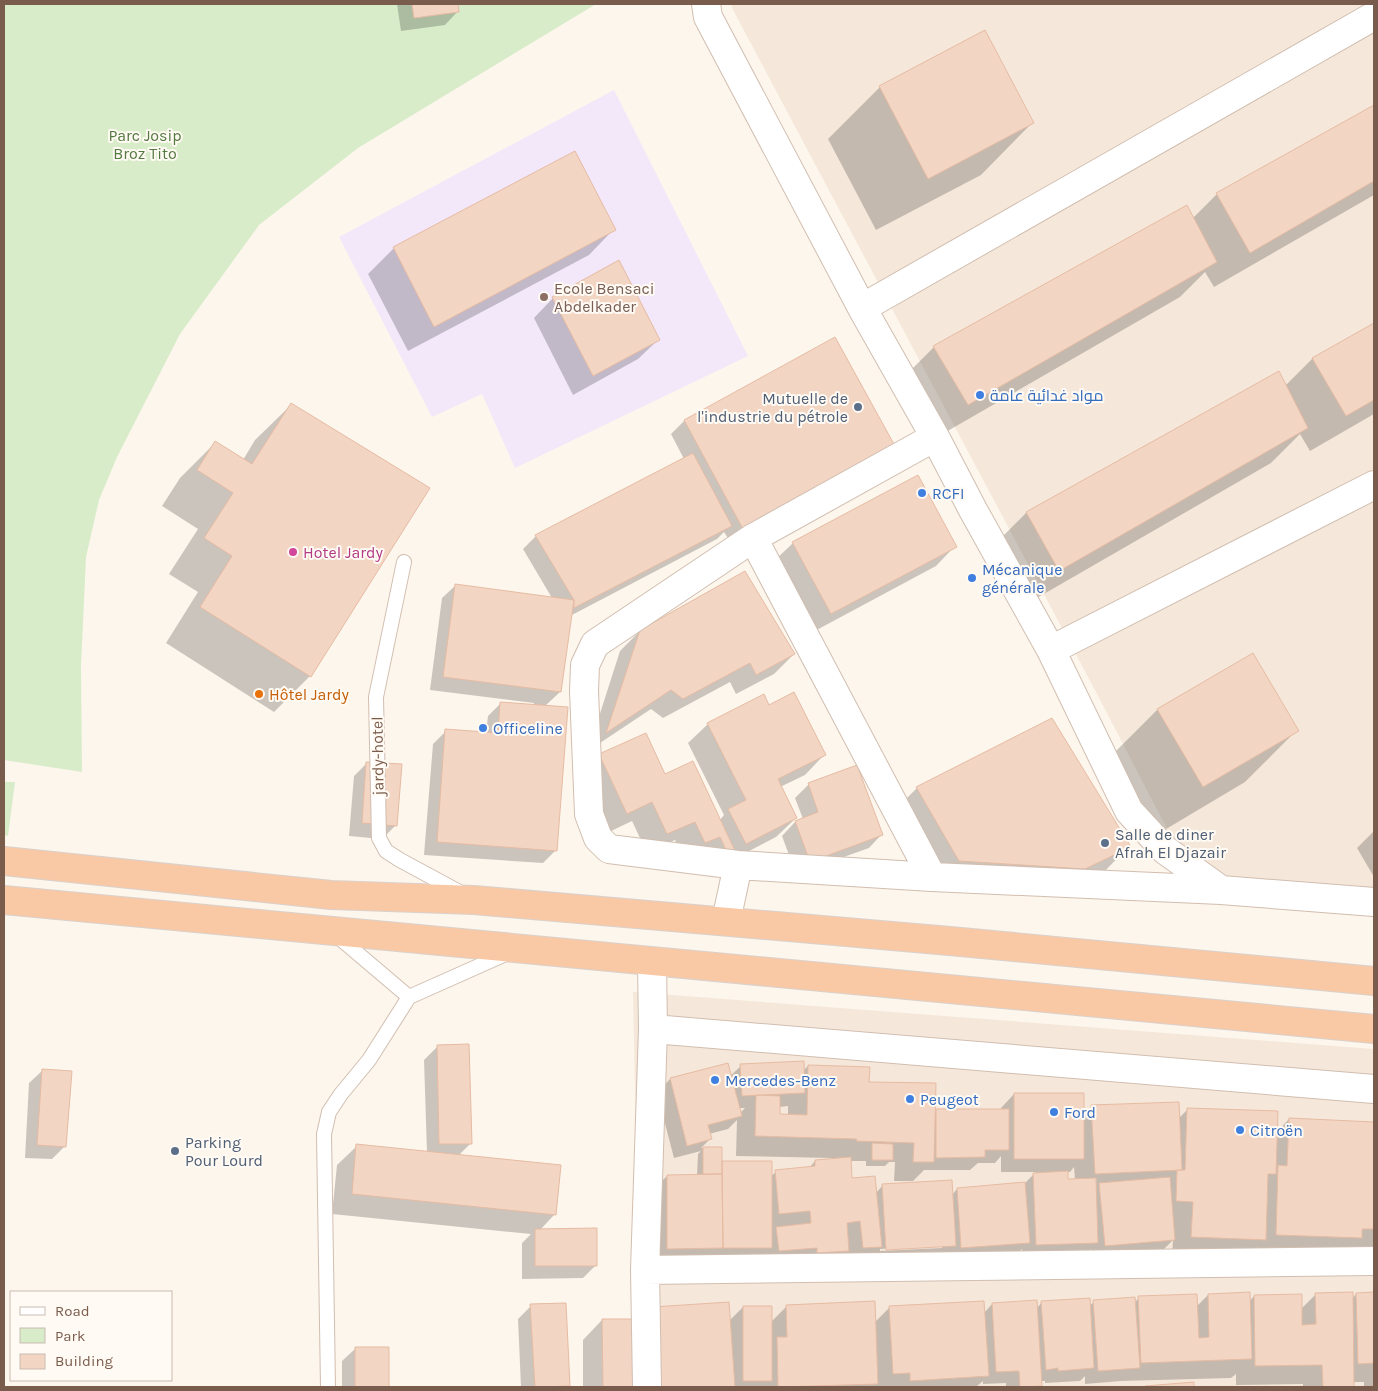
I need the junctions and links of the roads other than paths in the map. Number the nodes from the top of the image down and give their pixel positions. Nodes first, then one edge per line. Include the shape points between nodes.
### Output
1 (706, 4) edge
2 (1374, 16) edge
3 (862, 308) junction
4 (935, 437) junction
5 (1374, 484) edge
6 (753, 538) junction
7 (404, 562) dead end
8 (1051, 650) junction
9 (4, 861) edge
10 (738, 865) junction
11 (932, 877) junction
12 (1220, 890) junction
13 (4, 900) edge
14 (474, 900) junction
15 (1374, 902) edge
16 (726, 921) junction
17 (332, 931) junction
18 (518, 949) junction
19 (652, 962) junction
20 (1374, 981) edge
21 (409, 997) junction
22 (654, 1029) junction
23 (1374, 1029) edge
24 (1374, 1089) edge
25 (1374, 1261) edge
26 (645, 1270) junction
27 (328, 1387) edge
28 (648, 1387) edge

1 - 3 street via 708,17
2 - 3 street
3 - 4 street
4 - 6 street
4 - 8 street
5 - 8 street
6 - 10 street via 595,644 585,665 589,814 598,838 608,849
6 - 11 street
7 - 14 lane, jardy-hotel via 376,697 379,838 386,850 400,860
8 - 12 street via 1129,811 1165,850
9 - 14 highway via 331,895
10 - 11 street
10 - 16 street
11 - 12 street
12 - 15 street
13 - 17 highway
14 - 16 highway
16 - 20 highway
17 - 18 highway
17 - 21 lane
18 - 19 highway
18 - 21 lane
19 - 22 street
19 - 23 highway
21 - 27 lane via 369,1060 329,1112 324,1134
22 - 24 street
22 - 26 street
25 - 26 street
26 - 28 street

